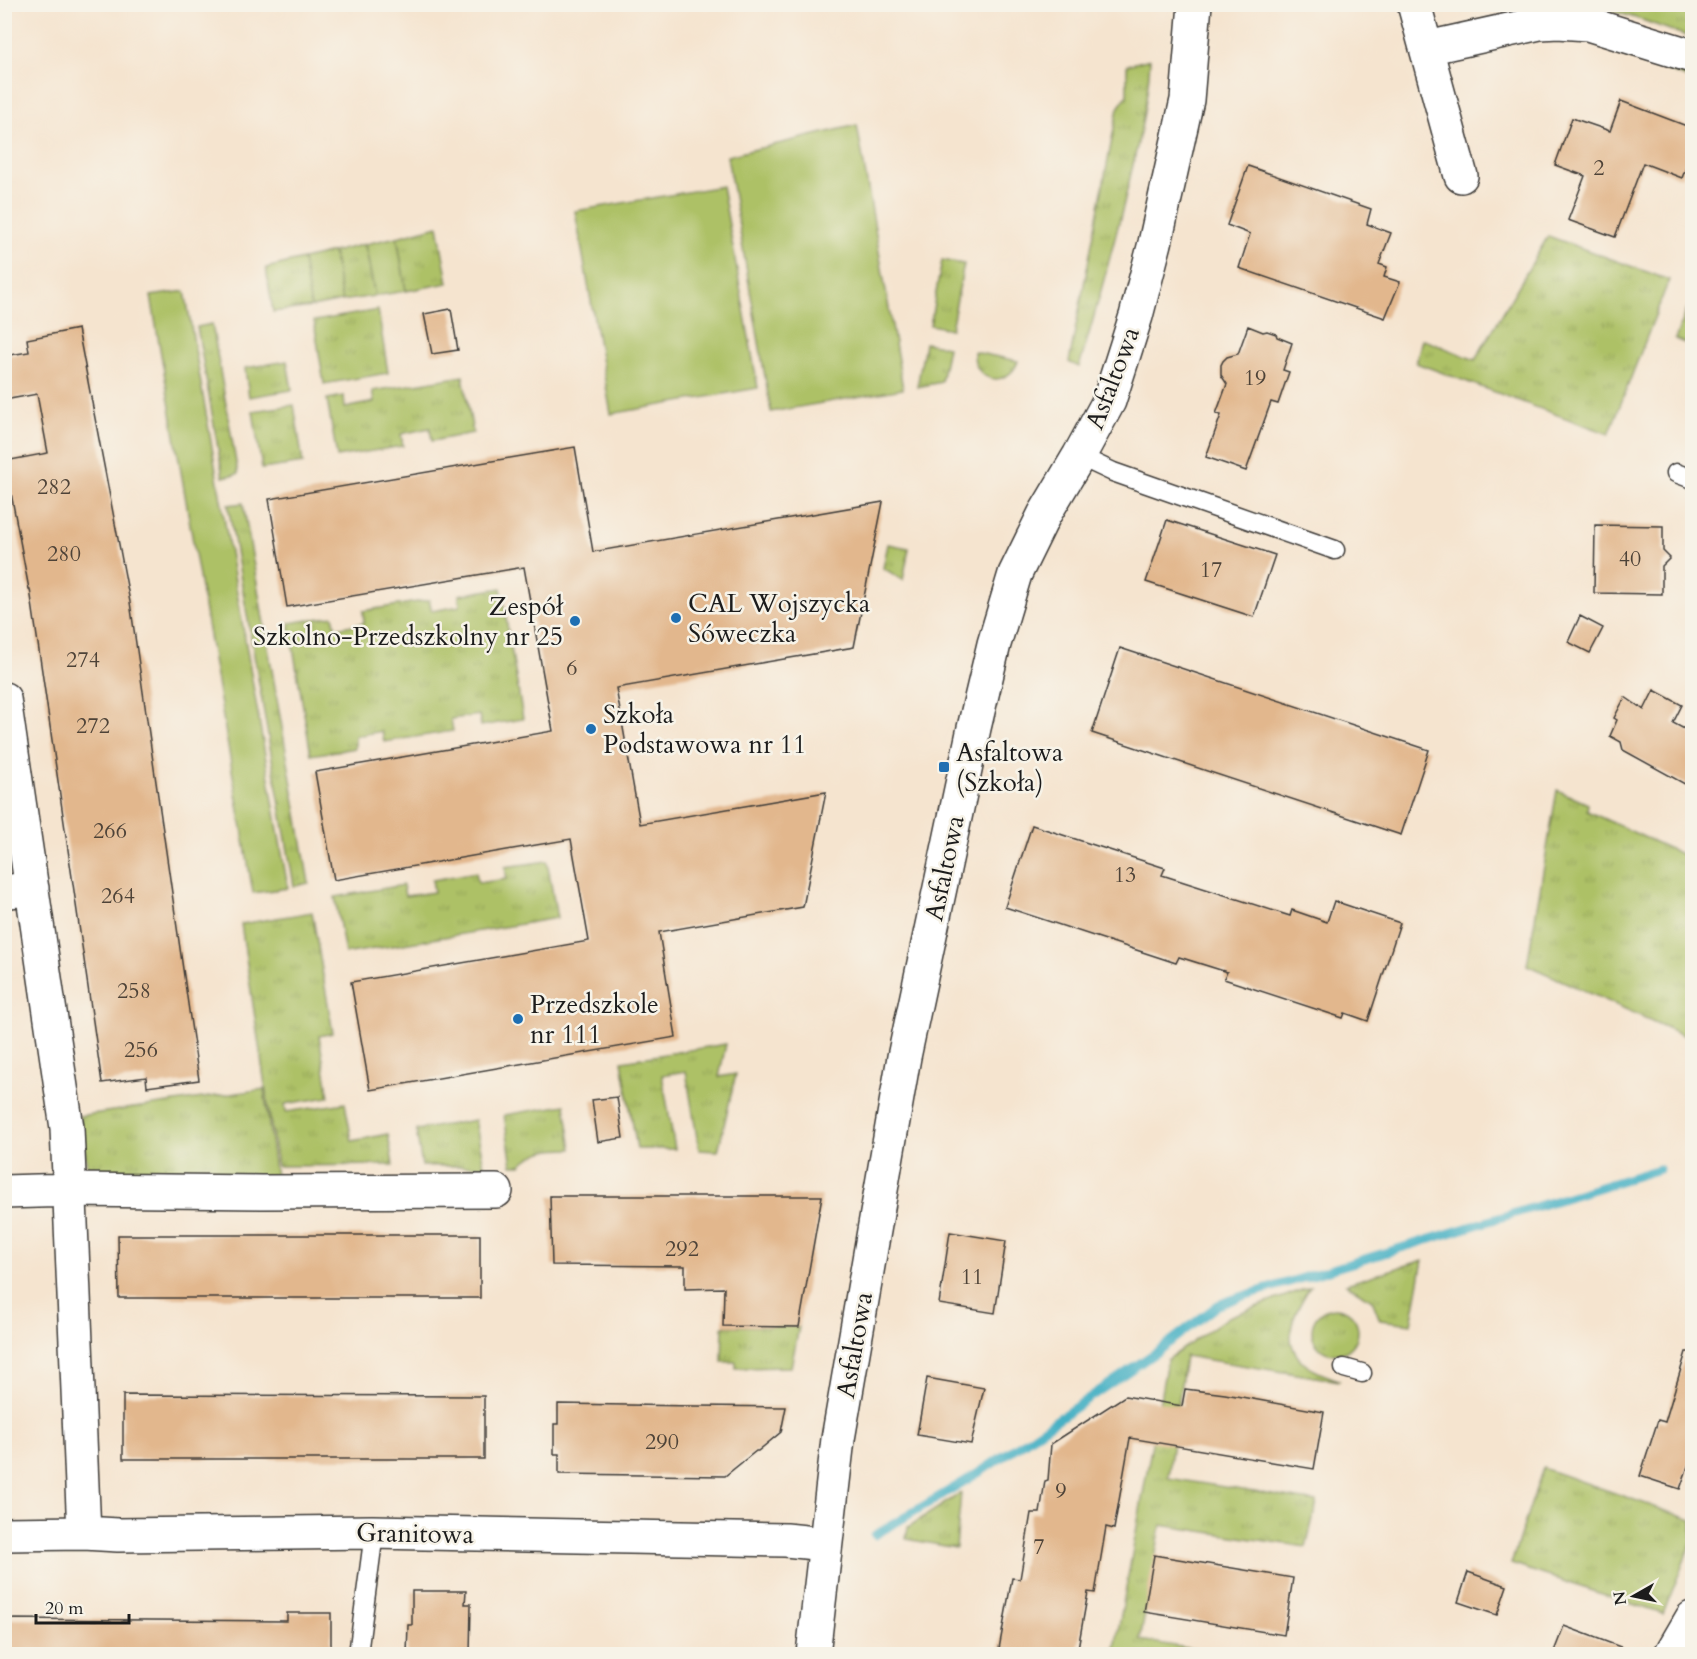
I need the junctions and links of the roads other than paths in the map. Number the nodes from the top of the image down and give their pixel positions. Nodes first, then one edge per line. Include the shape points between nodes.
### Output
1 (1195, 4) edge
2 (1414, 4) edge
3 (1427, 48) junction
4 (1692, 56) edge
5 (1461, 176) dead end
6 (1079, 456) junction
7 (1335, 550) dead end
8 (4, 699) edge
9 (18, 890) edge
10 (71, 1190) junction
11 (4, 1191) edge
12 (496, 1191) dead end
13 (1344, 1368) dead end
14 (1362, 1373) dead end
15 (372, 1532) junction
16 (84, 1533) junction
17 (4, 1534) edge
18 (825, 1544) junction
19 (1692, 1618) edge
20 (358, 1654) edge
21 (813, 1654) edge
22 (1671, 1654) edge

1 - 6 street, Asfaltowa via 1187,100 1136,316 1109,401
2 - 3 street
3 - 4 street via 1558,22 1588,24
3 - 5 street
6 - 7 lane via 1113,472
6 - 18 street, Asfaltowa via 1015,574 974,728 904,1057 838,1439
8 - 9 street
9 - 10 street via 67,1128
10 - 11 street
10 - 12 street
10 - 16 street
13 - 14 lane
15 - 16 street, Granitowa
15 - 18 street, Granitowa
15 - 20 lane
16 - 17 street, Granitowa
18 - 21 street, Asfaltowa
19 - 22 street

